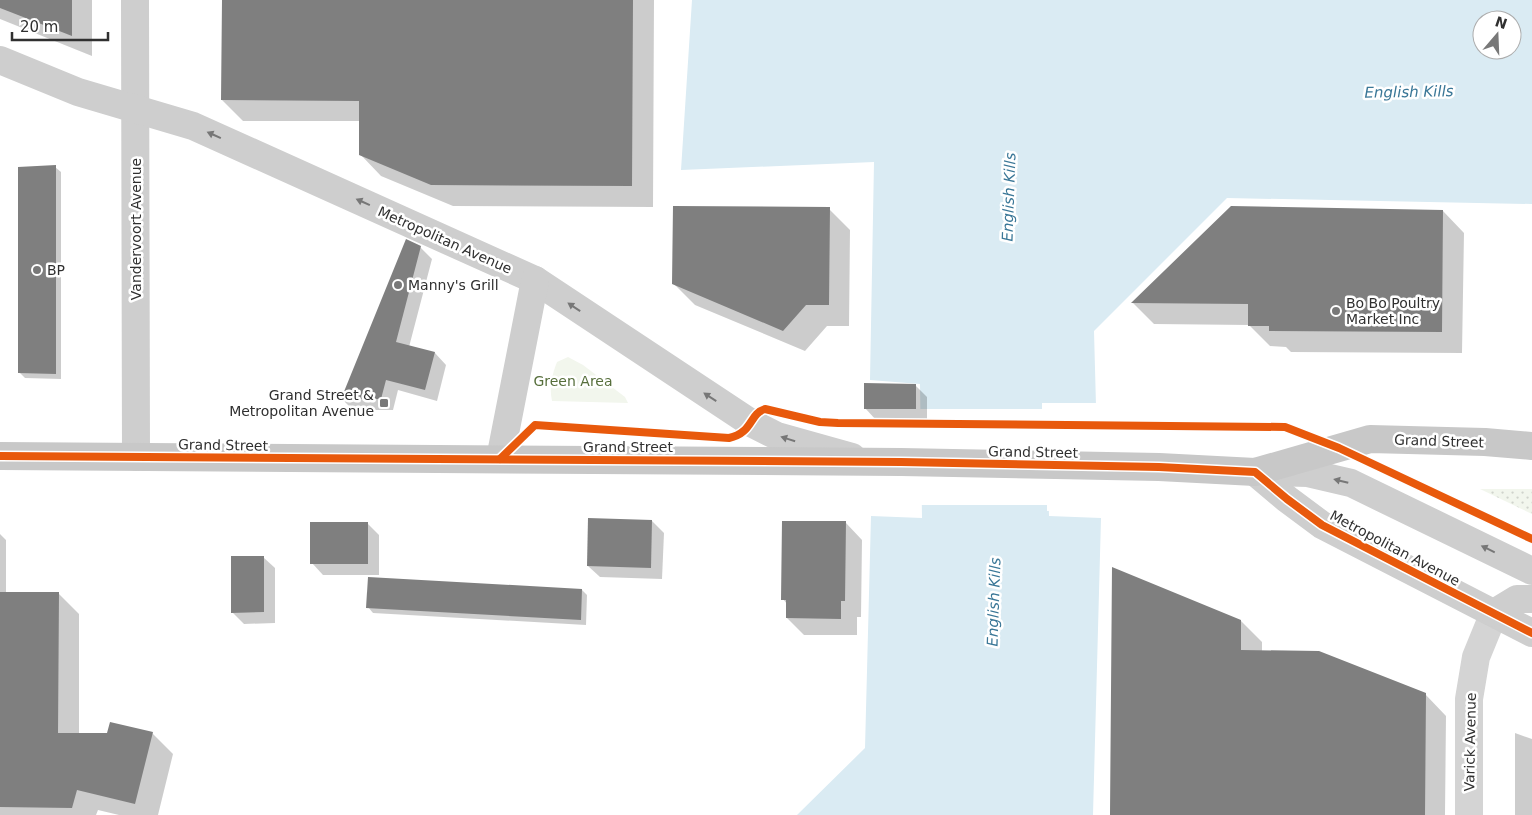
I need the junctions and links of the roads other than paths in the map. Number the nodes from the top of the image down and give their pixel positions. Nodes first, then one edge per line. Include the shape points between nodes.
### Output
1 (136, 0) edge
2 (0, 60) edge
3 (136, 109) junction
4 (534, 280) junction
5 (1532, 446) edge
6 (0, 456) edge
7 (136, 457) junction
8 (500, 459) junction
9 (868, 462) junction
10 (1255, 472) junction
11 (1532, 571) edge
12 (1532, 599) edge
13 (1494, 614) junction
14 (1532, 633) edge
15 (1468, 815) edge

1 - 3 main road, Vandervoort Avenue
2 - 3 main road, Metropolitan Avenue via 78,92
4 -> 3 main road, Metropolitan Avenue via 193,126
3 - 7 main road, Vandervoort Avenue
4 - 8 main road
9 -> 4 main road, Metropolitan Avenue via 777,436 751,423
5 - 10 main road, Grand Street via 1370,439
6 - 7 main road, Grand Street
7 - 8 main road, Grand Street
8 - 9 main road, Grand Street
9 - 10 main road, Grand Street via 1159,467
11 -> 10 main road via 1351,483 1308,473
10 - 13 main road, Metropolitan Avenue via 1322,525
12 - 13 main road via 1517,599
13 - 14 main road, Metropolitan Avenue
13 - 15 street, Varick Avenue via 1476,657 1469,699

